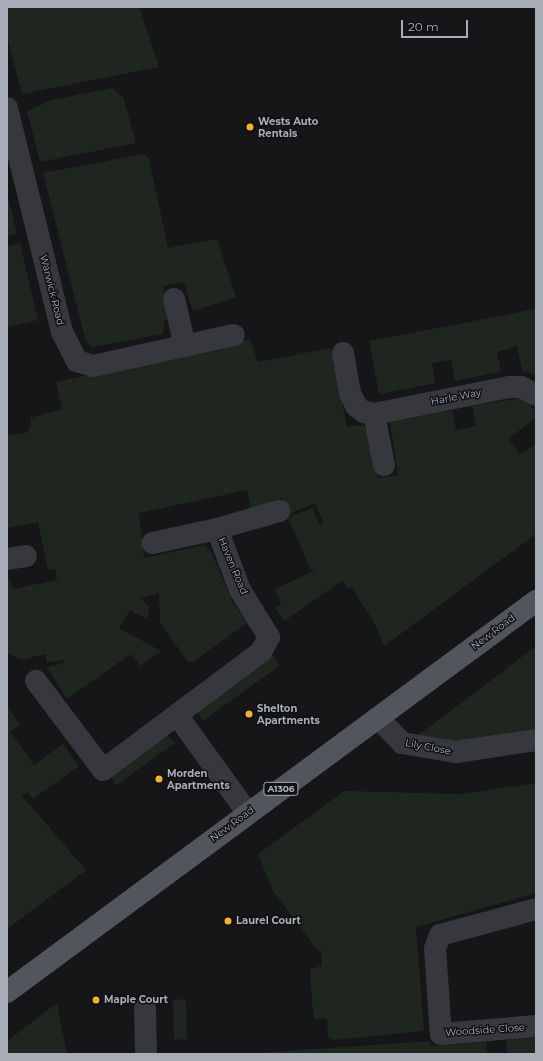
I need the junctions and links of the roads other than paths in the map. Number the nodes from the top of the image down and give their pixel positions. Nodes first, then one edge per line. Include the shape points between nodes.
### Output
1 (7, 108) edge
2 (174, 298) dead end
3 (234, 335) dead end
4 (185, 346) junction
5 (343, 353) dead end
6 (536, 395) edge
7 (374, 414) junction
8 (384, 465) dead end
9 (278, 511) dead end
10 (217, 529) junction
11 (152, 543) dead end
12 (536, 601) edge
13 (36, 681) dead end
14 (176, 715) junction
15 (378, 718) junction
16 (536, 740) edge
17 (248, 812) junction
18 (536, 909) edge
19 (7, 992) edge
20 (145, 1008) dead end
21 (536, 1026) edge
22 (146, 1054) edge

1 - 4 street, Warwick Road via 68,349 77,361 93,366
2 - 4 street
3 - 4 street, Warwick Road
5 - 7 street via 356,406
6 - 7 street, Harle Way via 521,387 509,387
7 - 8 street
9 - 10 street
10 - 11 street, Haven Road
10 - 14 street, Haven Road via 240,590 269,636 261,652
12 - 15 main road, New Road / A1306
13 - 14 street, Haven Road via 103,770
14 - 17 street
15 - 16 street, Lily Close via 402,743 456,752
15 - 17 main road, New Road / A1306
17 - 19 main road, New Road / A1306
18 - 21 street, Woodside Close via 440,935 436,949 441,1034
20 - 22 street

